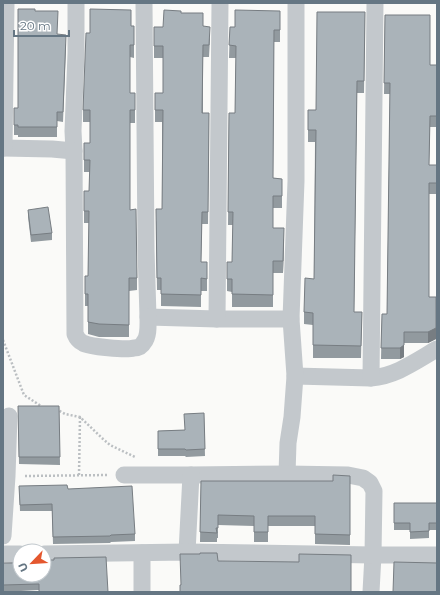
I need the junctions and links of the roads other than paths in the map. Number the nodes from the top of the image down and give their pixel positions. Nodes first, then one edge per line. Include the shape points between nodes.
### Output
1 (6, 3) edge
2 (76, 3) edge
3 (144, 3) edge
4 (220, 3) edge
5 (296, 3) edge
6 (375, 3) edge
7 (3, 148) edge
8 (74, 151) junction
9 (148, 318) junction
10 (217, 319) junction
11 (291, 319) junction
12 (437, 349) edge
13 (295, 376) junction
14 (371, 378) junction
15 (9, 416) dead end
16 (286, 474) junction
17 (124, 475) road end
18 (192, 475) junction
19 (5, 476) edge
20 (3, 536) edge
21 (187, 552) junction
22 (142, 553) junction
23 (52, 554) edge
24 (373, 555) junction
25 (437, 555) edge
26 (142, 592) edge
27 (371, 592) edge

1 - 7 street
2 - 8 street
3 - 9 street
4 - 10 street
5 - 11 street via 296,181
6 - 14 street
7 - 8 street
8 - 9 street via 75,334 84,344 132,349 140,347 145,342
9 - 10 street
10 - 11 street
11 - 13 street
12 - 14 street via 399,371
13 - 14 street
13 - 16 street
15 - 19 street
16 - 18 street
16 - 24 street via 348,475 363,478 370,483 374,491
17 - 18 street
18 - 21 street
19 - 20 street
21 - 22 street
21 - 24 street
22 - 23 street
22 - 26 street
24 - 25 street
24 - 27 street

